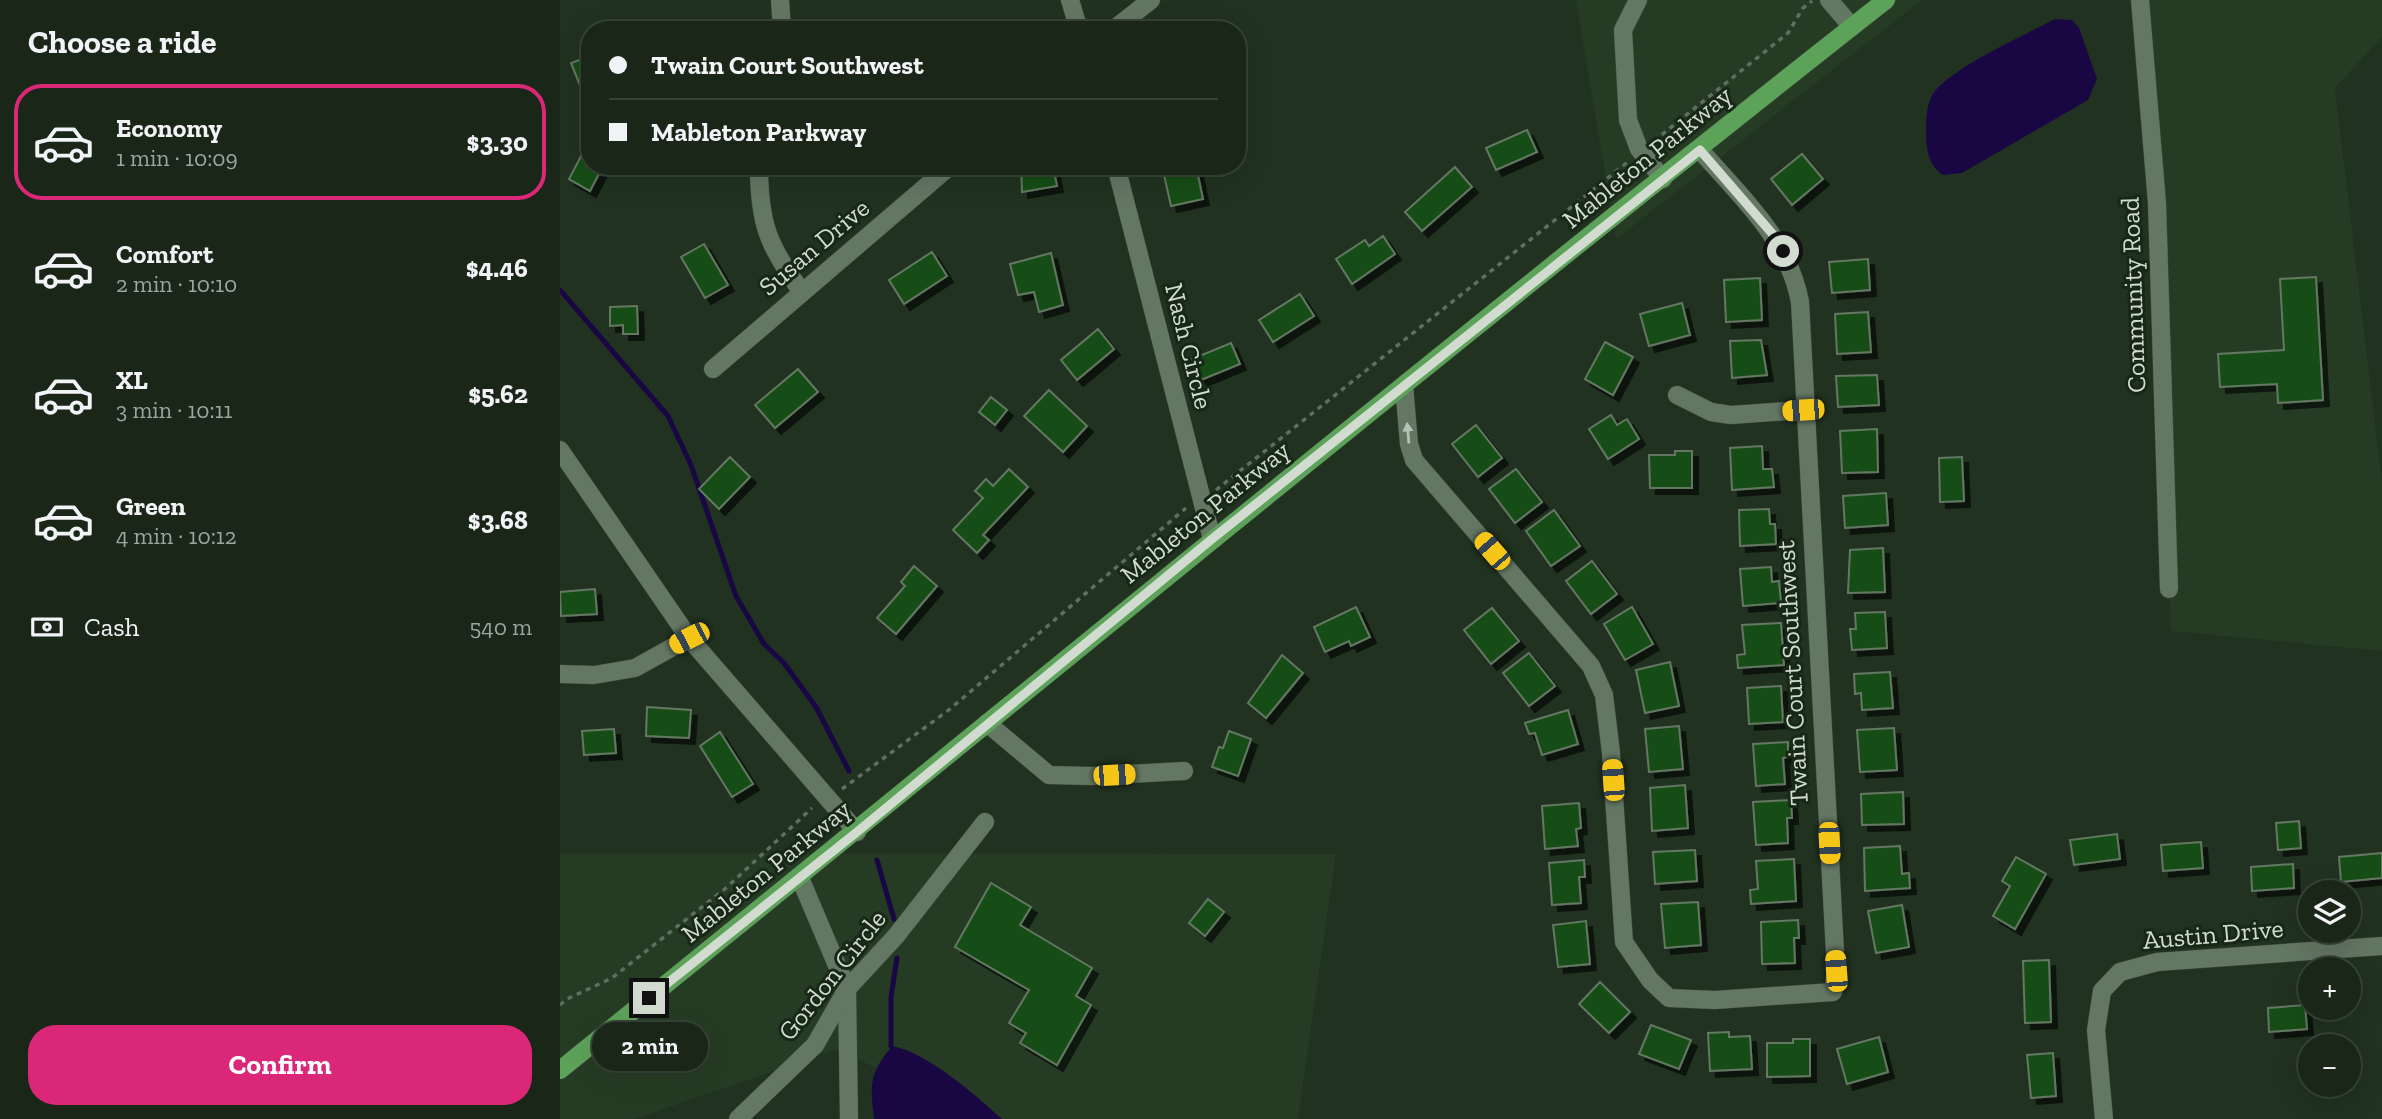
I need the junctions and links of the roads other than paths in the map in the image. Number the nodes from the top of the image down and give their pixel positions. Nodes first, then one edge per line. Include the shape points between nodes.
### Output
1 (780, 0) edge
2 (1070, 0) edge
3 (1151, 0) edge
4 (1638, 0) edge
5 (1829, 0) edge
6 (1886, 0) edge
7 (2140, 0) edge
8 (781, 21) edge
9 (1076, 21) edge
10 (1124, 21) edge
11 (1852, 27) junction
12 (1700, 150) junction
13 (759, 175) edge
14 (939, 175) edge
15 (1118, 175) edge
16 (1663, 179) junction
17 (802, 292) junction
18 (713, 369) dead end
19 (1404, 385) junction
20 (1677, 394) dead end
21 (1803, 410) junction
22 (560, 450) edge
23 (1212, 539) junction
24 (2169, 589) dead end
25 (689, 638) junction
26 (560, 674) edge
27 (987, 723) junction
28 (1184, 771) dead end
29 (985, 822) dead end
30 (857, 832) junction
31 (800, 878) junction
32 (2382, 946) edge
33 (847, 989) junction
34 (560, 1070) edge
35 (738, 1119) edge
36 (849, 1119) edge
37 (2104, 1119) edge

1 - 8 street
2 - 9 street
3 - 10 street
4 - 16 street via 1623,30 1628,120 1639,149
5 - 11 street
6 - 11 main road, Mableton Parkway
7 - 24 street, Community Road via 2157,203
11 - 12 main road, Mableton Parkway
12 - 16 main road, Mableton Parkway
12 - 21 street, Twain Court Southwest via 1776,238 1795,277
13 - 17 street via 767,238
14 - 17 street, Susan Drive
15 - 23 street, Nash Circle
16 - 19 main road, Mableton Parkway
17 - 18 street, Susan Drive
21 -> 19 street, Twain Court Southwest via 1836,971 1833,992 1715,1000 1670,998 1650,980 1624,942 1604,695 1591,666 1414,460
19 - 23 main road, Mableton Parkway
20 - 21 street via 1711,412 1731,415
22 - 25 street
23 - 27 main road, Mableton Parkway
25 - 26 street via 635,668 594,675
25 - 30 street
27 - 28 street via 1049,775
27 - 30 main road, Mableton Parkway
29 - 33 street, Gordon Circle via 896,936
30 - 31 main road, Mableton Parkway
31 - 33 street
31 - 34 main road, Mableton Parkway
32 - 37 street, Austin Drive via 2157,962 2120,972 2102,991 2096,1030
33 - 35 street, Gordon Circle via 815,1045
33 - 36 street

